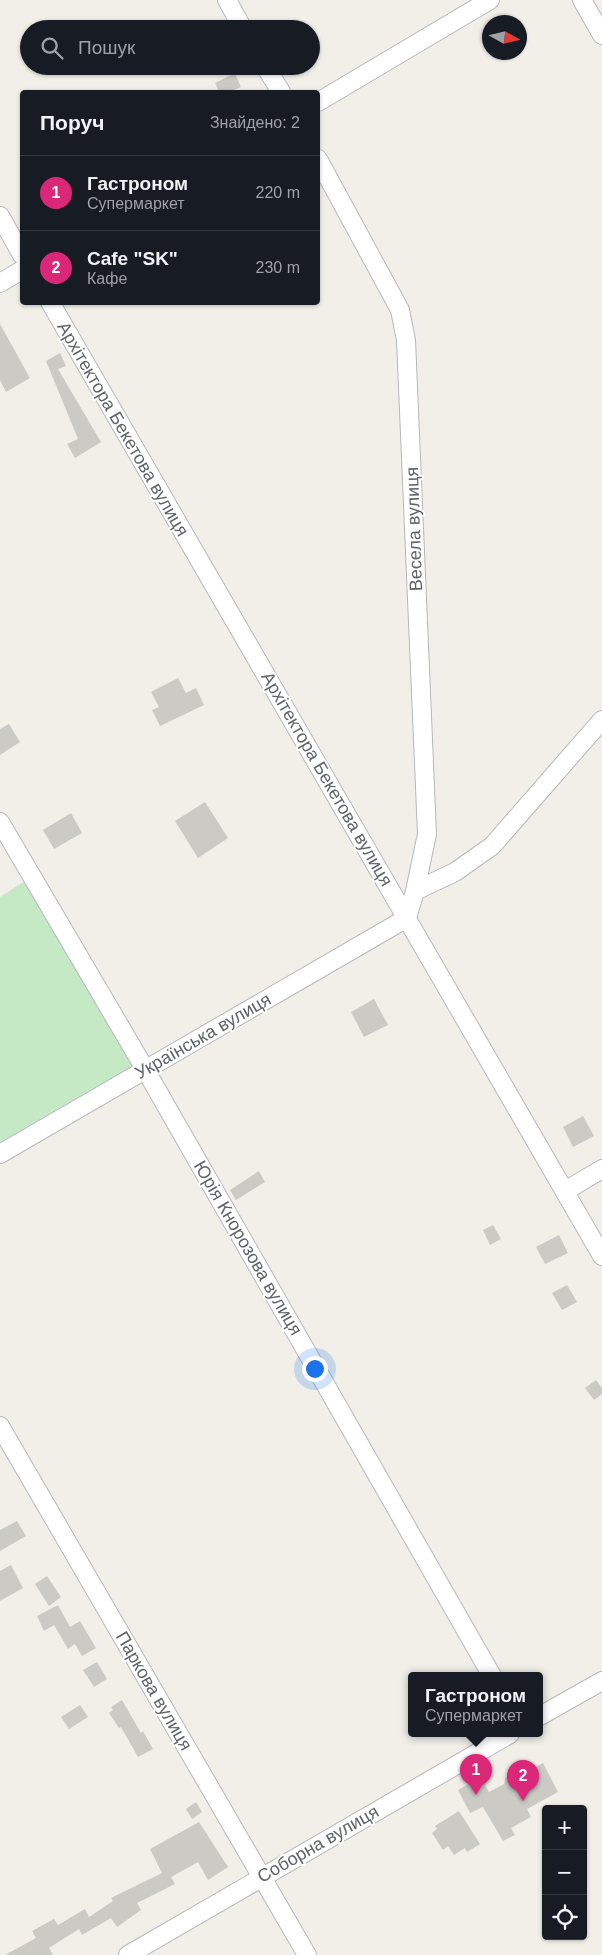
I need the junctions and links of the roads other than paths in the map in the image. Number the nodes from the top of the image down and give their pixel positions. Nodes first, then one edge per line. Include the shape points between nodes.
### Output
1 (227, 0) edge
2 (490, 0) edge
3 (582, 0) edge
4 (238, 20) edge
5 (602, 35) edge
6 (270, 75) edge
7 (279, 90) edge
8 (320, 101) edge
9 (320, 163) edge
10 (0, 216) edge
11 (20, 251) edge
12 (20, 271) edge
13 (0, 283) edge
14 (52, 305) edge
15 (602, 720) edge
16 (0, 822) edge
17 (415, 891) junction
18 (407, 918) junction
19 (145, 1069) junction
20 (0, 1154) edge
21 (602, 1169) edge
22 (565, 1191) junction
23 (602, 1256) edge
24 (0, 1426) edge
25 (490, 1672) edge
26 (602, 1681) edge
27 (543, 1714) edge
28 (505, 1737) edge
29 (262, 1876) junction
30 (128, 1955) edge
31 (307, 1955) edge

1 - 4 street
2 - 8 street
3 - 5 street
6 - 7 street
9 - 17 street, Весела вулиця via 400,310 406,340 427,834
10 - 11 street
12 - 13 street
14 - 18 street, Архітектора Бекетова вулиця
15 - 17 street via 492,846 455,872
16 - 19 street, Юрія Кнорозова вулиця
17 - 18 street, Весела вулиця
18 - 19 street, Українська вулиця
18 - 22 street, Архітектора Бекетова вулиця
19 - 20 street, Українська вулиця
19 - 25 street, Юрія Кнорозова вулиця
21 - 22 street
22 - 23 street, Архітектора Бекетова вулиця
24 - 29 street, Паркова вулиця
26 - 27 street
28 - 29 street, Соборна вулиця
29 - 30 street, Соборна вулиця
29 - 31 street, Паркова вулиця

